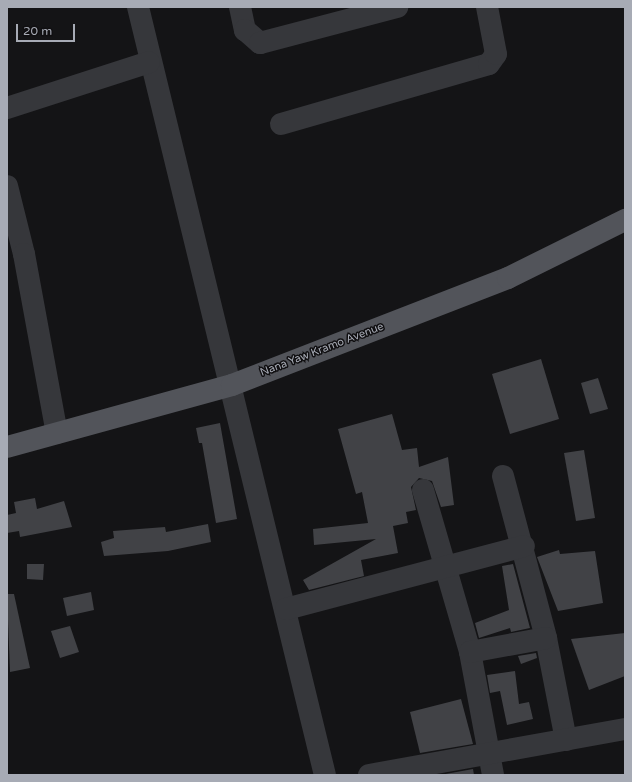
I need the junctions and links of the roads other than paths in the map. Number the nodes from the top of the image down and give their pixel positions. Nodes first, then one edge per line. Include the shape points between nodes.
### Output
1 (138, 7) edge
2 (240, 7) edge
3 (397, 7) edge
4 (487, 7) edge
5 (149, 62) junction
6 (7, 108) edge
7 (281, 124) dead end
8 (7, 186) edge
9 (625, 220) edge
10 (232, 385) junction
11 (57, 433) junction
12 (7, 446) edge
13 (503, 476) dead end
14 (424, 490) dead end
15 (524, 546) junction
16 (447, 566) junction
17 (286, 609) junction
18 (546, 638) junction
19 (470, 652) junction
20 (625, 729) edge
21 (566, 740) junction
22 (489, 753) junction
23 (325, 775) edge
24 (368, 775) edge
25 (493, 775) edge

1 - 5 street
2 - 3 street via 245,30 260,42
4 - 7 street via 496,54 489,64
5 - 6 street
5 - 10 street
8 - 11 street via 24,254
9 - 10 main road, Nana Yaw Kramo Avenue via 508,278
10 - 11 main road, Nana Yaw Kramo Avenue
10 - 17 street
11 - 12 main road, Nana Yaw Kramo Avenue
13 - 15 street
14 - 16 street
15 - 16 street
15 - 18 street
16 - 17 street
16 - 19 street
17 - 23 street
18 - 19 street
18 - 21 street
19 - 22 street
20 - 21 street
21 - 22 street
22 - 24 street
22 - 25 street

